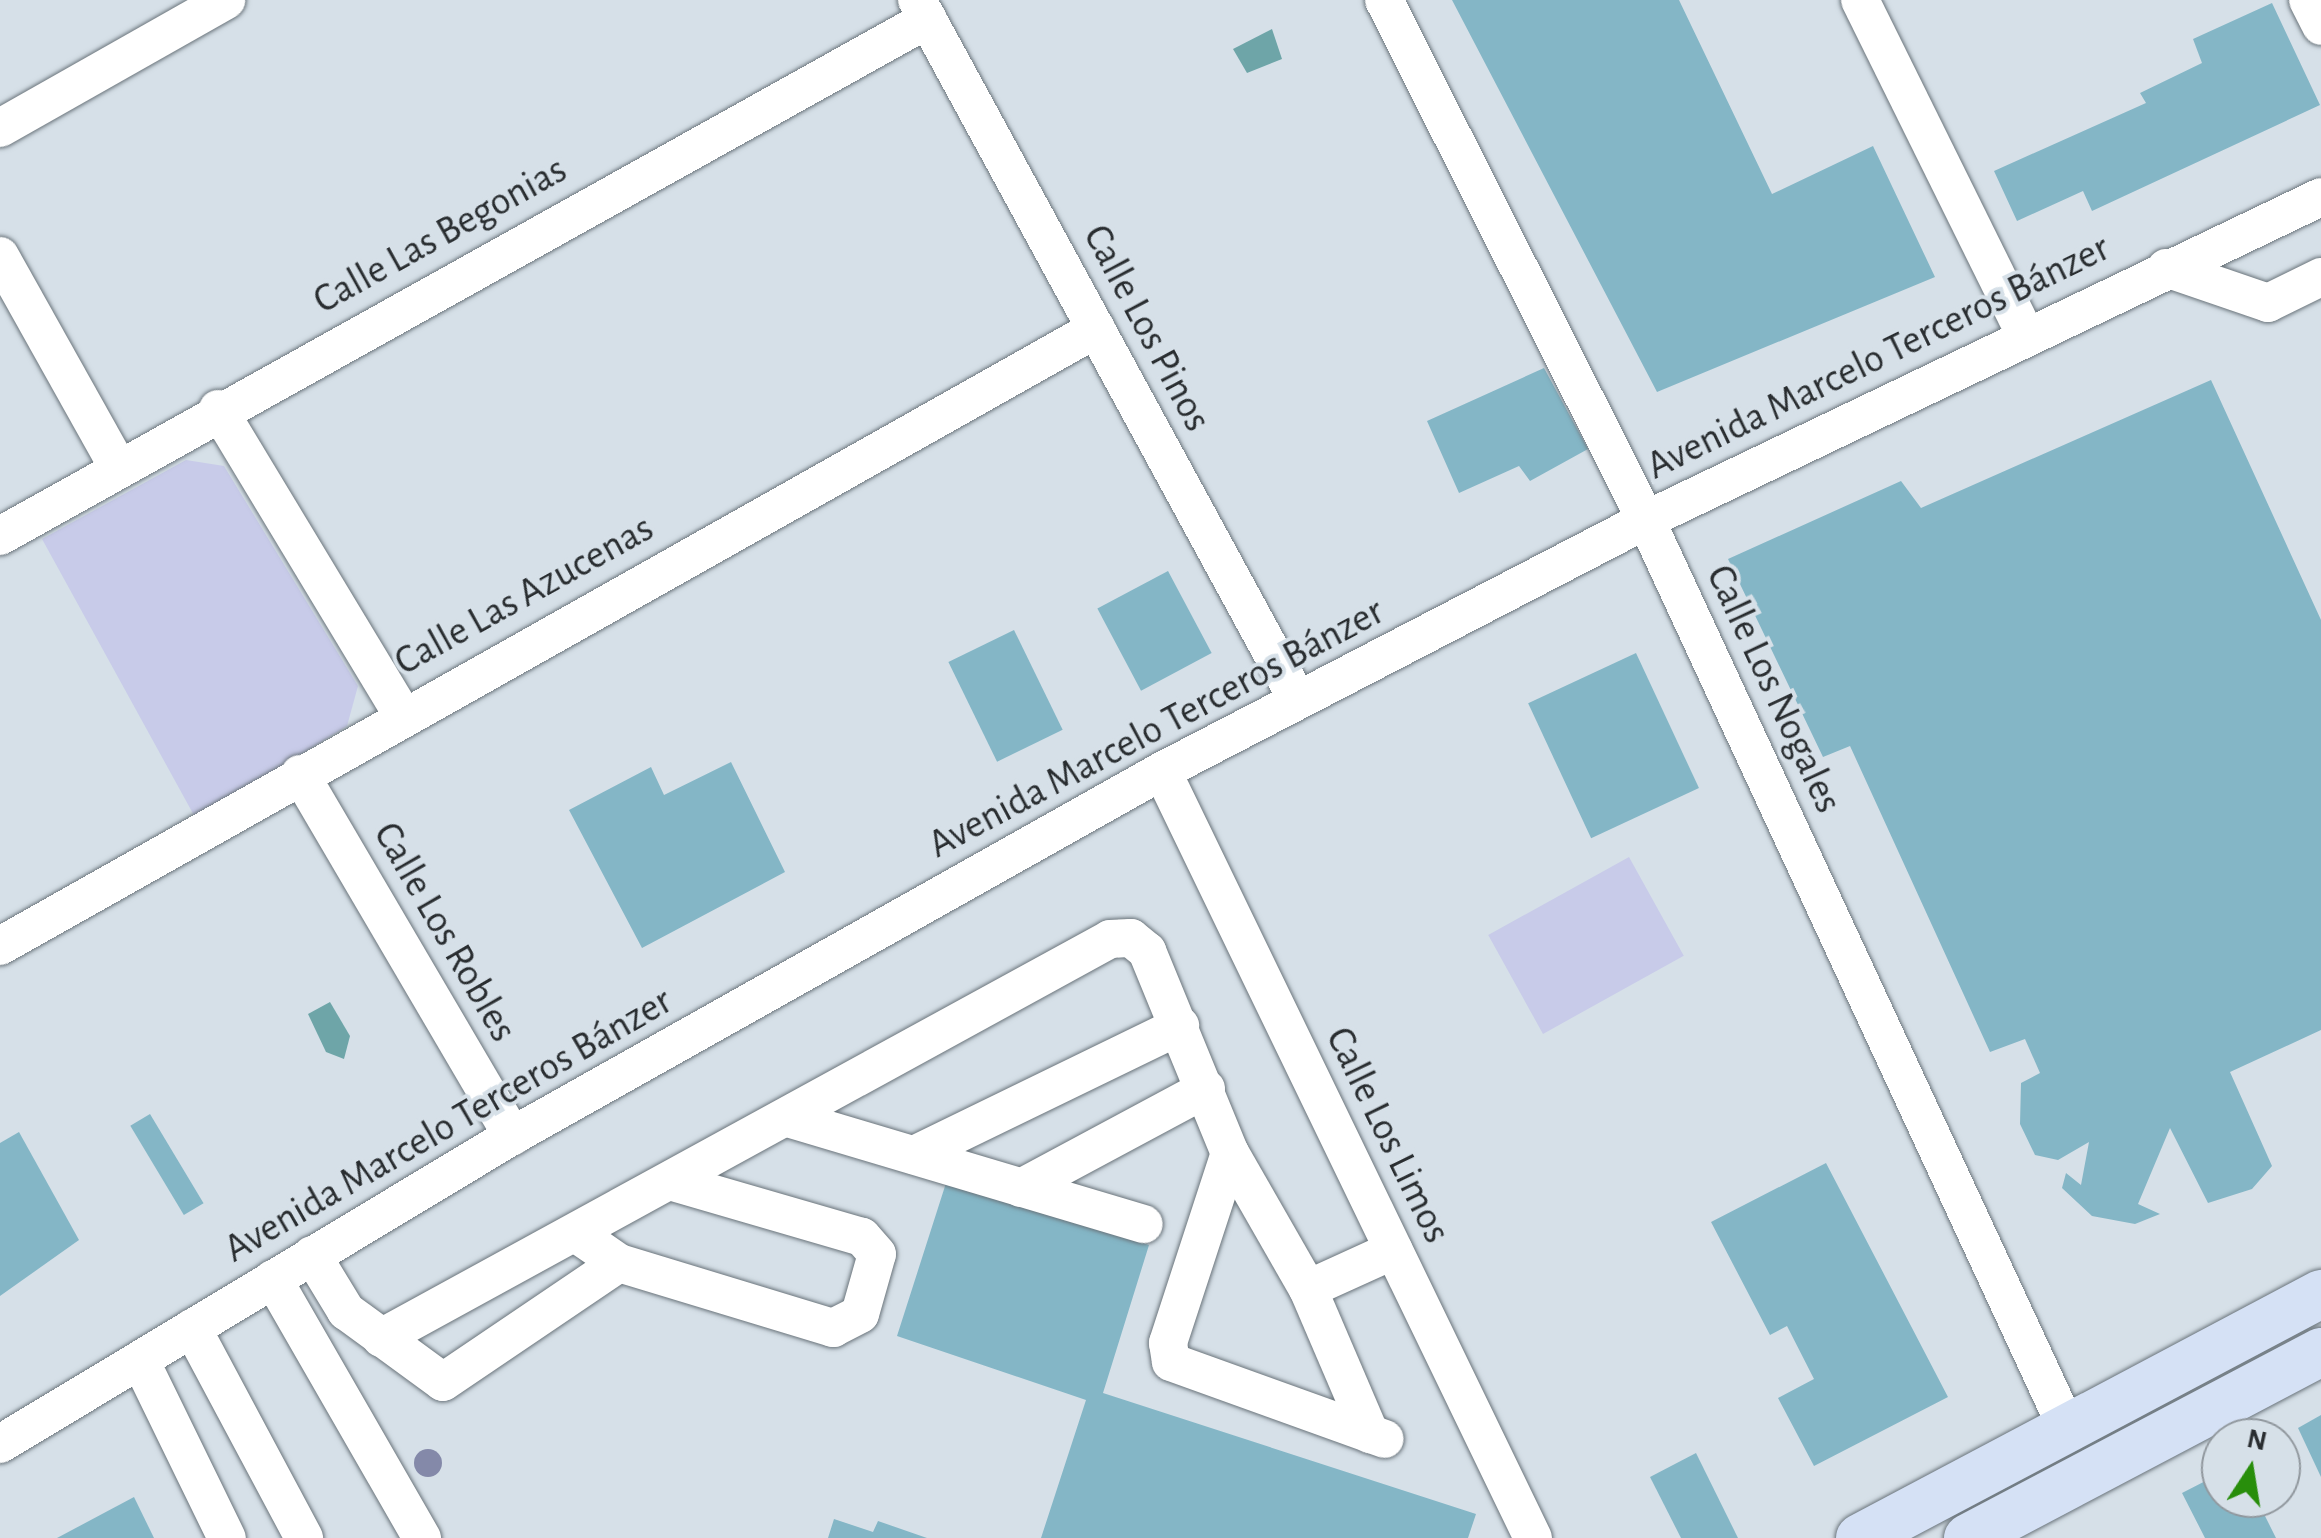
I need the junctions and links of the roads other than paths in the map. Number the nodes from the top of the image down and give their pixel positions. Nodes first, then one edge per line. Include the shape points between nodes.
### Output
1 (226, 0) edge
2 (1384, 0) edge
3 (1860, 0) edge
4 (2308, 0) edge
5 (922, 9) edge
6 (2321, 26) edge
7 (0, 128) edge
8 (2321, 196) edge
9 (0, 256) edge
10 (2166, 268) junction
11 (2320, 278) edge
12 (1096, 329) junction
13 (2025, 334) junction
14 (218, 409) junction
15 (118, 468) junction
16 (1646, 520) junction
17 (0, 536) edge
18 (1297, 700) junction
19 (402, 714) junction
20 (1162, 771) junction
21 (300, 774) junction
22 (0, 946) edge
23 (1180, 1026) junction
24 (1206, 1089) junction
25 (791, 1119) junction
26 (512, 1136) junction
27 (1230, 1153) junction
28 (914, 1155) junction
29 (676, 1182) junction
30 (1021, 1188) junction
31 (1144, 1224) dead end
32 (577, 1234) junction
33 (1394, 1250) junction
34 (312, 1255) junction
35 (618, 1263) junction
36 (273, 1278) junction
37 (1308, 1289) junction
38 (2321, 1294) edge
39 (2321, 1316) edge
40 (192, 1328) junction
41 (382, 1338) junction
42 (2321, 1352) edge
43 (140, 1360) junction
44 (2176, 1368) junction
45 (66, 1400) junction
46 (0, 1422) edge
47 (2065, 1424) junction
48 (0, 1444) edge
49 (1932, 1500) junction
50 (227, 1538) edge
51 (304, 1538) edge
52 (422, 1538) edge
53 (1533, 1538) edge
54 (1860, 1538) edge
55 (1888, 1538) edge
56 (1968, 1538) edge

1 - 7 street
2 - 16 street, Calle Los Nogales
3 - 13 street
4 - 6 street
5 - 12 street, Calle Los Pinos
5 - 14 street, Calle Las Begonias
8 - 10 street, Avenida Marcelo Terceros Bánzer
9 - 15 street
10 - 11 street via 2268,303
10 - 13 street, Avenida Marcelo Terceros Bánzer
12 - 18 street, Calle Los Pinos
12 - 19 street, Calle Las Azucenas
13 - 16 street, Avenida Marcelo Terceros Bánzer
14 - 15 street, Calle Las Begonias
14 - 19 street
15 - 17 street, Calle Las Begonias
16 - 18 street, Avenida Marcelo Terceros Bánzer
16 - 47 street, Calle Los Nogales
18 - 20 street, Avenida Marcelo Terceros Bánzer
19 - 21 street, Calle Las Azucenas
20 - 26 street, Avenida Marcelo Terceros Bánzer
20 - 33 street, Calle Los Limos
21 - 22 street, Calle Las Azucenas
21 - 26 street, Calle Los Robles
23 - 24 street
23 - 25 street via 1147,951 1131,938 1110,939
23 - 28 street
24 - 27 street
24 - 30 street
25 - 28 street
25 - 29 street
26 - 34 street, Avenida Marcelo Terceros Bánzer
27 - 37 street
27 - 37 street via 1168,1342 1171,1362 1378,1437
28 - 30 street
29 - 32 street
29 - 35 street via 862,1237 877,1254 860,1314 833,1328
30 - 31 street
32 - 35 street
32 - 41 street
33 - 37 street
33 - 53 street, Calle Los Limos
34 - 36 street, Avenida Marcelo Terceros Bánzer
34 - 41 street via 346,1311
35 - 41 street via 454,1381 432,1379
36 - 40 street, Avenida Marcelo Terceros Bánzer
36 - 52 street
38 - 44 main road
39 - 44 main road via 2228,1364
40 - 43 street, Avenida Marcelo Terceros Bánzer
40 - 51 street
42 - 56 main road
43 - 45 street, Avenida Marcelo Terceros Bánzer
43 - 50 street
44 - 47 main road
45 - 46 street, Avenida Marcelo Terceros Bánzer
45 - 48 street, Avenida Marcelo Terceros Bánzer
47 - 49 main road
49 - 54 main road
49 - 55 main road

